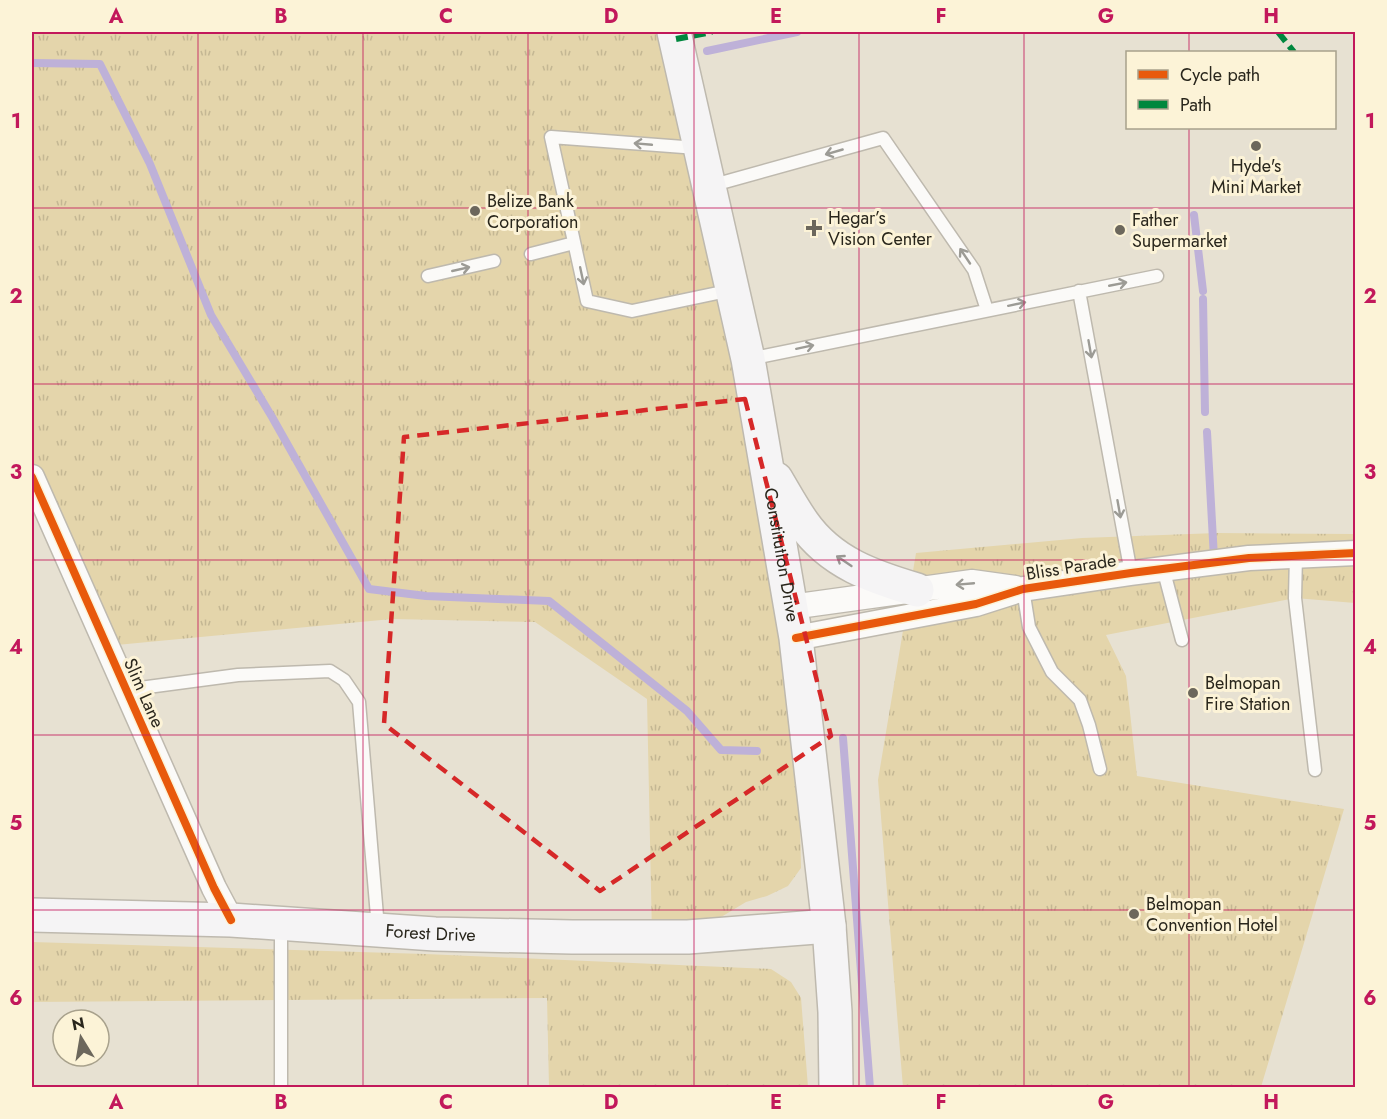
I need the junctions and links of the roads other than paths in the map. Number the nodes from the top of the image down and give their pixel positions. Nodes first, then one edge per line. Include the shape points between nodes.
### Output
1 (674, 32) edge
2 (701, 148) junction
3 (710, 186) junction
4 (574, 243) junction
5 (531, 254) dead end
6 (494, 261) dead end
7 (428, 276) dead end
8 (1157, 276) dead end
9 (734, 290) junction
10 (1079, 291) junction
11 (987, 310) junction
12 (748, 359) junction
13 (767, 464) junction
14 (32, 477) edge
15 (1356, 553) edge
16 (1296, 555) junction
17 (1163, 568) junction
18 (1131, 573) junction
19 (1023, 589) junction
20 (917, 590) junction
21 (793, 623) junction
22 (1182, 640) dead end
23 (125, 690) junction
24 (1100, 769) dead end
25 (1315, 770) dead end
26 (32, 915) edge
27 (231, 920) junction
28 (281, 923) junction
29 (829, 926) junction
30 (378, 930) junction
31 (281, 1088) edge
32 (836, 1088) edge

1 - 2 main road, Constitution Drive
2 - 3 main road, Constitution Drive
2 -> 4 lane via 551,137
3 - 9 main road, Constitution Drive
11 -> 3 lane via 974,270 883,138
4 - 5 lane
4 -> 9 lane via 587,301 632,311
7 -> 6 lane
10 -> 8 lane
9 - 12 main road, Constitution Drive
11 -> 10 lane
10 -> 18 lane
12 -> 11 lane
12 - 13 main road, Constitution Drive
20 -> 13 main road via 874,577 823,546 803,524
13 - 21 main road, Constitution Drive
14 - 23 street, Slim Lane
15 - 16 street, Bliss Parade
16 - 17 street, Bliss Parade
16 - 25 lane via 1295,598
17 - 18 street, Bliss Parade
17 - 22 lane
18 - 19 street, Bliss Parade
19 -> 20 street, Bliss Parade via 972,582
19 - 21 street, Bliss Parade via 976,604
19 - 24 lane via 1029,627 1052,672 1080,700
20 - 21 street, Bliss Parade
21 - 29 main road, Constitution Drive
23 - 27 street, Slim Lane
23 - 30 lane via 238,675 318,671 330,671 344,680 359,702
26 - 27 main road, Forest Drive
27 - 28 main road, Forest Drive
28 - 30 main road, Forest Drive
28 - 31 lane
29 - 30 main road, Forest Drive via 688,937
29 - 32 main road, Constitution Drive

